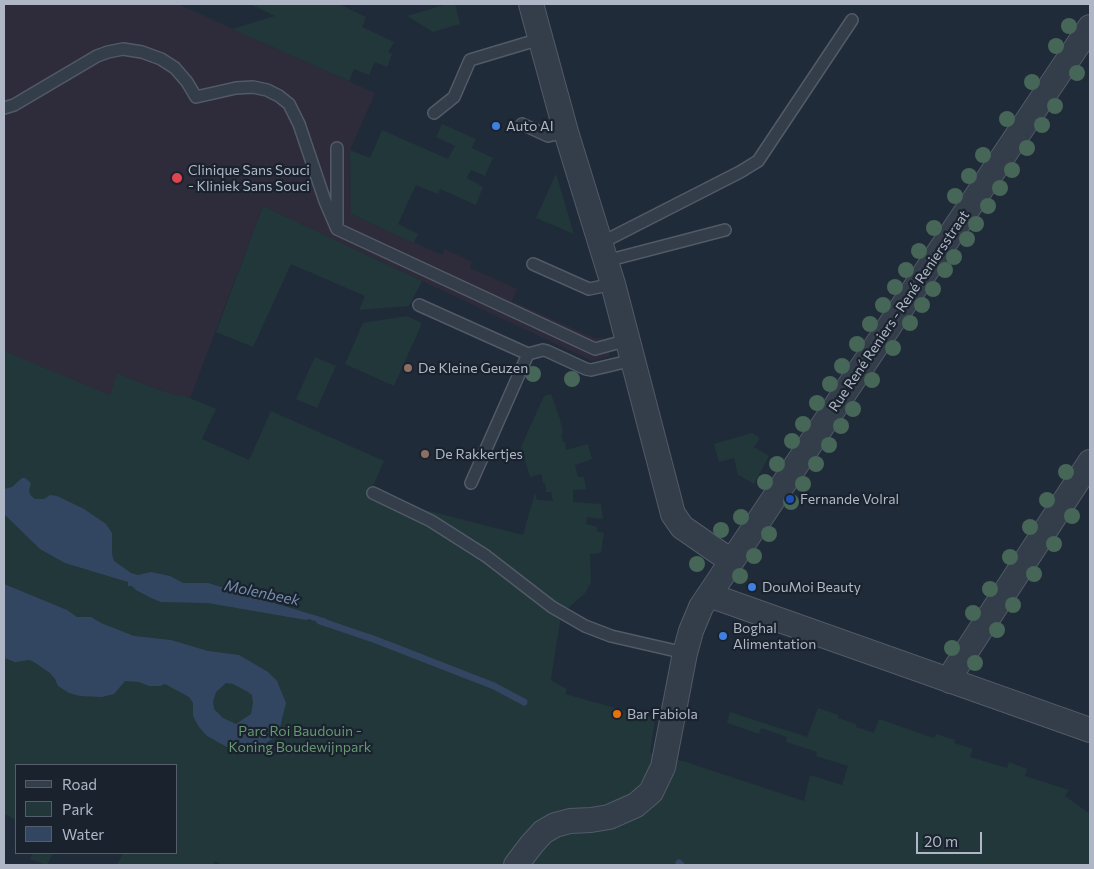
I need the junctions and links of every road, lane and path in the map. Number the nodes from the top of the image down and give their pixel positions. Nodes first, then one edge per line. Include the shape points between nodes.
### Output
1 (531, 4) edge
2 (852, 20) dead end
3 (1090, 27) edge
4 (540, 39) junction
5 (4, 108) edge
6 (434, 113) dead end
7 (522, 124) dead end
8 (566, 132) junction
9 (337, 148) dead end
10 (337, 229) junction
11 (725, 230) dead end
12 (604, 252) junction
13 (533, 264) dead end
14 (613, 284) junction
15 (419, 305) dead end
16 (631, 350) junction
17 (528, 354) junction
18 (1090, 462) edge
19 (472, 483) dead end
20 (373, 493) dead end
21 (731, 561) junction
22 (709, 595) junction
23 (685, 653) junction
24 (950, 681) junction
25 (1090, 730) edge
26 (516, 865) edge

1 - 4 street
2 - 12 lane via 758,161
3 - 21 street, Rue René Reniers - René Reniersstraat
4 - 6 lane via 470,60 454,97
4 - 8 street
5 - 10 lane via 97,56 123,49 142,52 168,64 187,82 196,97 236,88 268,90 289,104 299,124
7 - 8 lane via 548,136
8 - 12 street
9 - 10 lane
10 - 16 lane via 595,349
11 - 12 lane
12 - 14 street
13 - 14 lane via 589,289
14 - 16 street
15 - 17 lane
16 - 17 lane via 591,370 543,350
16 - 21 street via 673,514 682,528
17 - 19 lane
18 - 24 street
20 - 23 lane via 431,521 486,556 552,607 585,626 611,636
21 - 22 street, Rue René Reniers - René Reniersstraat
22 - 23 street, Rue René Reniers - René Reniersstraat via 695,619
22 - 24 street
23 - 26 street, Rue René Reniers - René Reniersstraat via 663,767 651,792 644,799 608,817 555,825 543,832
24 - 25 street

